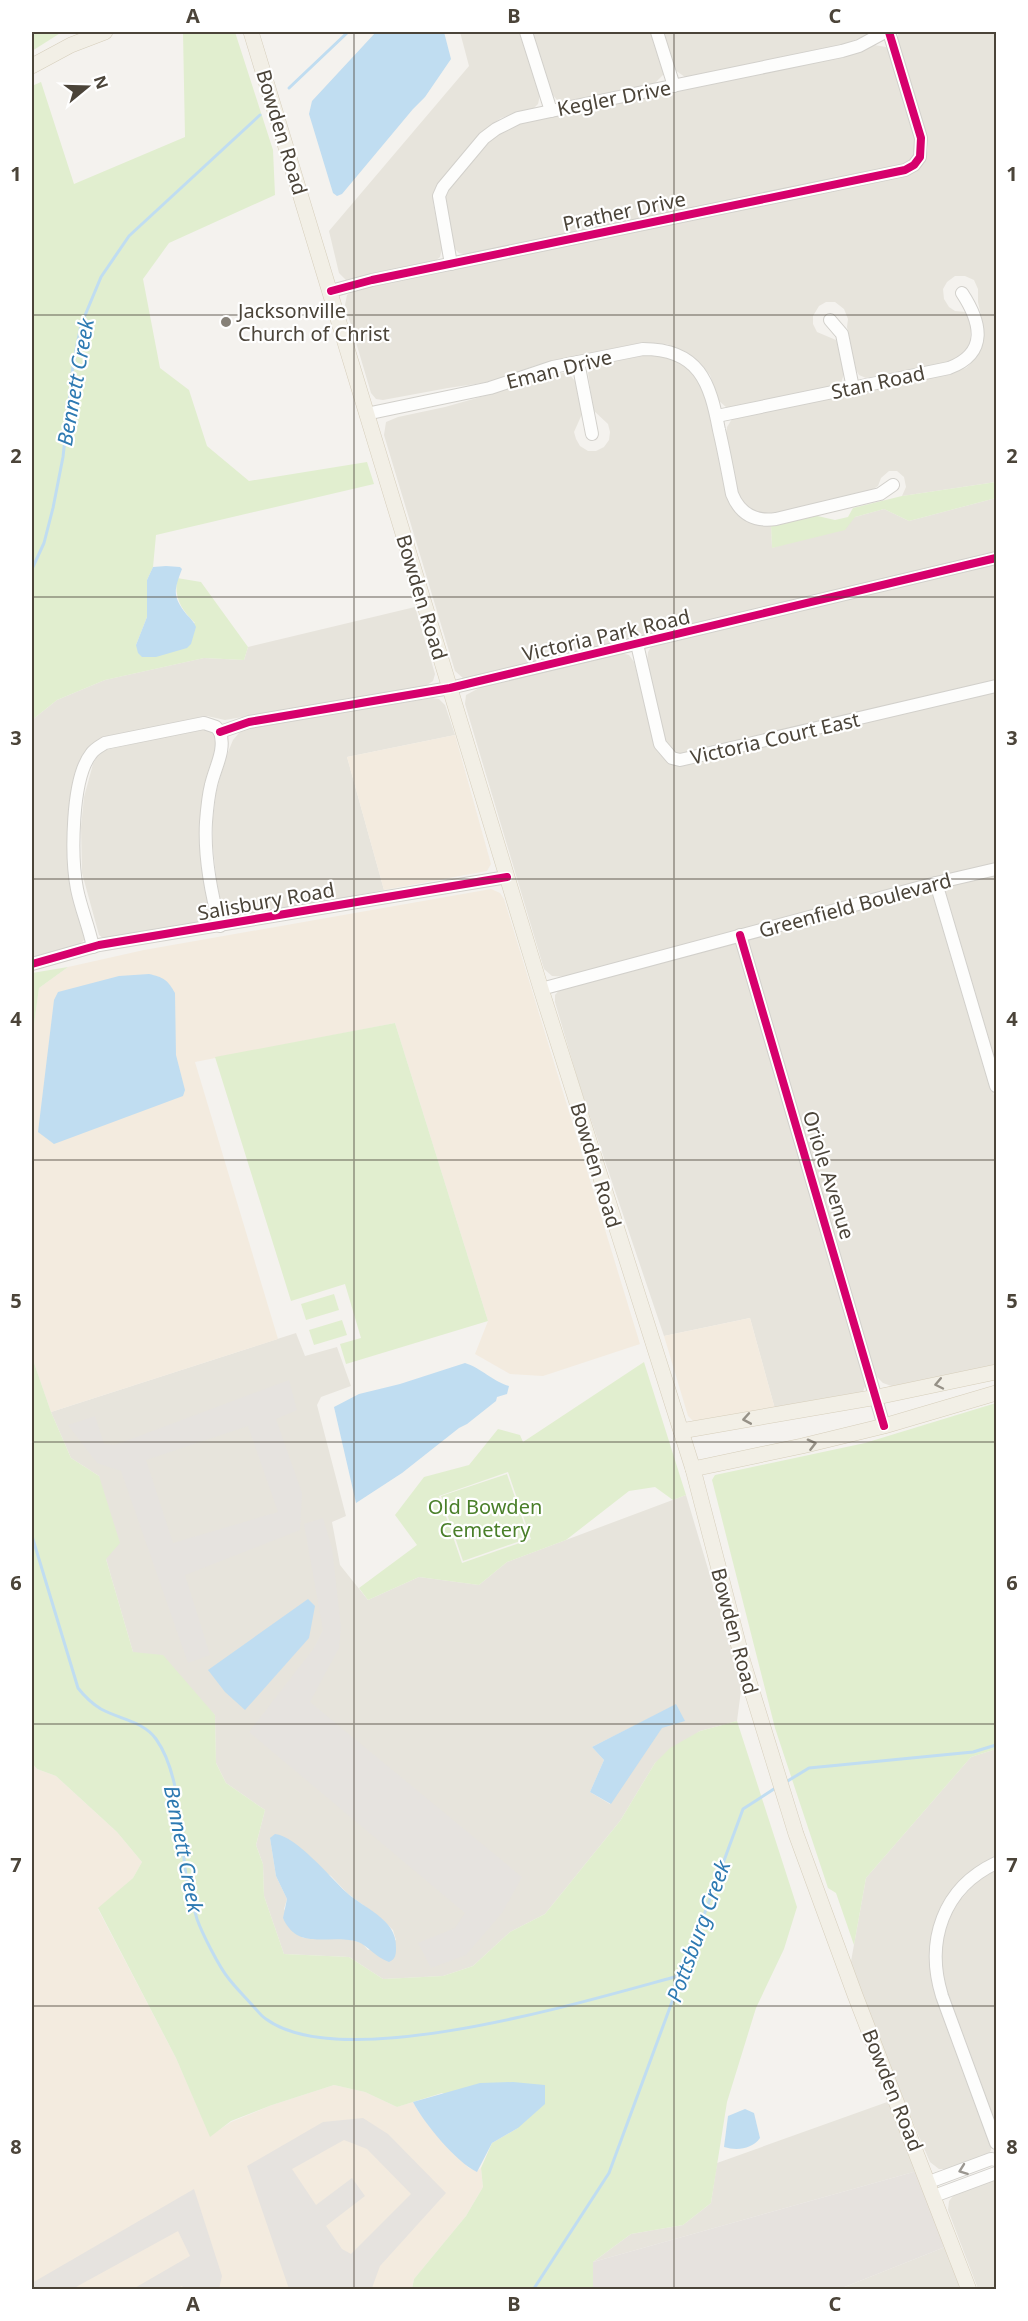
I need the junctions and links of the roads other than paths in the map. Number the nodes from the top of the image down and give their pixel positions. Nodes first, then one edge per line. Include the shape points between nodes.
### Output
1 (105, 32) edge
2 (251, 32) edge
3 (526, 32) edge
4 (657, 32) edge
5 (887, 32) edge
6 (32, 66) edge
7 (674, 86) junction
8 (551, 111) junction
9 (451, 264) junction
10 (331, 291) junction
11 (962, 293) dead end
12 (830, 320) dead end
13 (578, 362) junction
14 (853, 387) junction
15 (366, 414) junction
16 (717, 416) junction
17 (592, 434) dead end
18 (893, 485) dead end
19 (996, 558) edge
20 (637, 644) junction
21 (996, 686) edge
22 (450, 688) junction
23 (220, 732) junction
24 (996, 869) edge
25 (507, 877) junction
26 (936, 883) junction
27 (220, 927) junction
28 (740, 935) junction
29 (93, 947) junction
30 (32, 964) edge
31 (541, 988) junction
32 (996, 1082) edge
33 (996, 1372) edge
34 (996, 1393) edge
35 (877, 1397) junction
36 (884, 1426) junction
37 (681, 1431) junction
38 (693, 1468) junction
39 (996, 1863) edge
40 (996, 2144) edge
41 (996, 2160) edge
42 (996, 2173) edge
43 (932, 2189) junction
44 (969, 2289) edge

1 - 6 main road
2 - 10 main road, Bowden Road
3 - 8 street
4 - 7 street
5 - 7 street, Kegler Drive via 842,51
5 - 9 street, Prather Drive via 921,138 920,157 905,170
7 - 8 street, Kegler Drive
8 - 9 street, Kegler Drive via 518,118 496,129 443,187 439,204
9 - 10 street, Prather Drive
10 - 15 main road, Bowden Road
11 - 14 street, Stan Road via 973,309 977,325 978,338 969,357 949,368
12 - 14 street via 842,334
13 - 15 street, Eman Drive via 539,370 490,388
13 - 16 street, Eman Drive via 643,349 677,354 703,376
13 - 17 street
14 - 16 street, Stan Road
15 - 22 main road, Bowden Road
16 - 18 street, Eman Drive via 732,494 736,504 750,516 768,520 787,517 880,494
19 - 20 street, Victoria Park Road
20 - 21 street, Victoria Court East via 660,744 672,758 681,760
20 - 22 street, Victoria Park Road
22 - 23 street, Victoria Park Road via 249,722
22 - 25 main road, Bowden Road
23 - 27 street via 222,749 211,784 206,832
23 - 29 street via 204,723 105,743 86,761 74,816 76,886
24 - 26 street, Greenfield Boulevard
25 - 27 street, Salisbury Road
25 - 31 main road, Bowden Road
26 - 28 street, Greenfield Boulevard
26 - 32 street
27 - 29 street, Salisbury Road
28 - 31 street, Greenfield Boulevard
28 - 35 street, Oriole Avenue
29 - 30 street, Salisbury Road
31 - 37 main road, Bowden Road
33 -> 35 main road
34 - 36 main road
35 - 36 street, Oriole Avenue
35 -> 37 main road
38 -> 36 main road
37 - 38 main road, Bowden Road
38 - 43 main road, Bowden Road via 742,1662 796,1834
39 - 40 street via 975,1876 953,1899 935,1946 937,1979
41 -> 43 street
42 - 43 street
43 - 44 main road, Bowden Road

